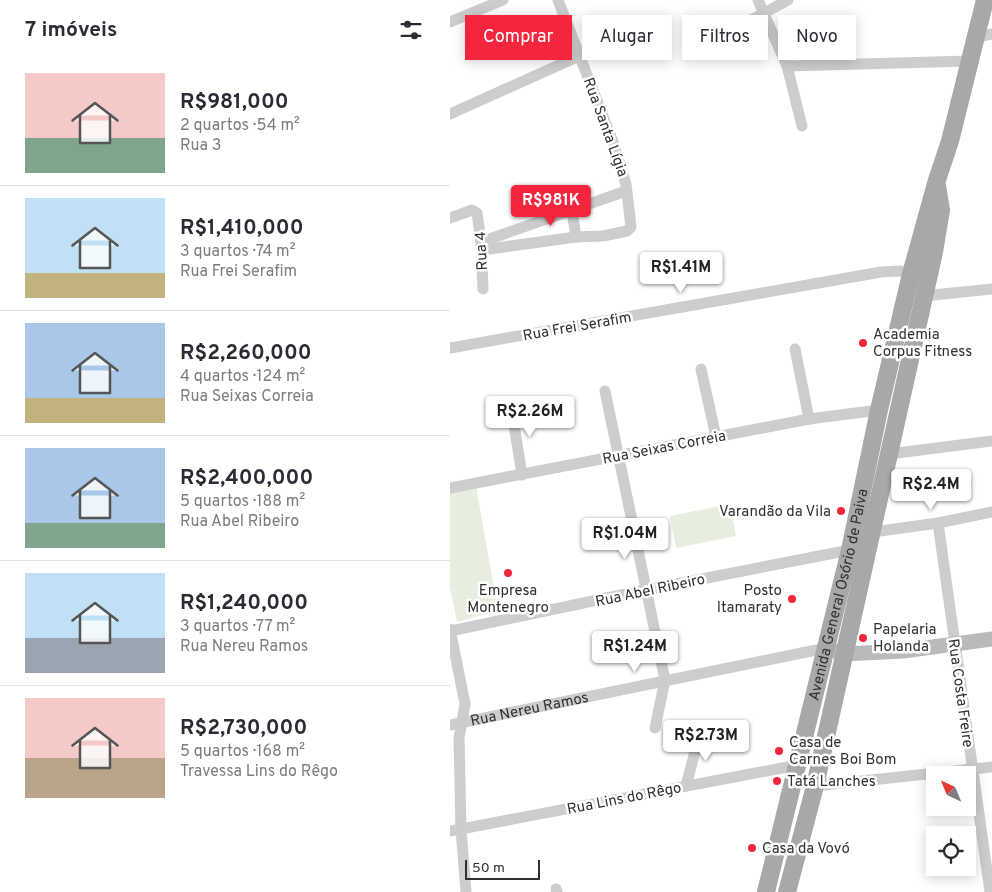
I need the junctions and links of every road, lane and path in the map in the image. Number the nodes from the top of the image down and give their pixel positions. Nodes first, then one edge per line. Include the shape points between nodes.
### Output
1 (502, 0) edge
2 (558, 0) edge
3 (758, 0) edge
4 (788, 0) edge
5 (985, 0) edge
6 (764, 15) joint
7 (450, 22) edge
8 (768, 24) edge
9 (984, 35) edge
10 (579, 56) junction
11 (970, 61) junction
12 (787, 66) junction
13 (451, 110) edge
14 (802, 126) dead end
15 (937, 180) junction
16 (626, 191) junction
17 (572, 211) junction
18 (450, 218) edge
19 (576, 237) junction
20 (482, 246) junction
21 (911, 274) junction
22 (483, 289) dead end
23 (992, 289) edge
24 (923, 296) junction
25 (450, 348) edge
26 (795, 349) dead end
27 (701, 369) dead end
28 (605, 391) dead end
29 (511, 406) dead end
30 (879, 410) junction
31 (809, 419) junction
32 (716, 436) junction
33 (992, 441) edge
34 (889, 454) junction
35 (618, 456) junction
36 (522, 474) junction
37 (450, 488) edge
38 (992, 512) edge
39 (938, 523) junction
40 (873, 532) junction
41 (850, 550) junction
42 (645, 590) junction
43 (450, 630) edge
44 (992, 639) edge
45 (954, 644) junction
46 (826, 648) junction
47 (844, 654) junction
48 (665, 680) junction
49 (463, 721) junction
50 (450, 725) edge
51 (655, 728) dead end
52 (700, 732) dead end
53 (798, 765) junction
54 (971, 766) edge
55 (992, 767) edge
56 (976, 769) edge
57 (926, 775) edge
58 (686, 786) junction
59 (815, 786) junction
60 (976, 797) edge
61 (455, 830) edge
62 (466, 892) edge
63 (766, 892) edge
64 (787, 892) edge
65 (990, 892) edge

1 - 7 street
2 - 10 street, Rua Santa Lígia
3 - 6 street
4 - 6 street
5 - 9 main road, Avenida General Osório de Paiva
8 - 12 street
9 - 11 main road, Avenida General Osório de Paiva
10 - 13 street
10 - 16 street, Rua Santa Lígia via 613,142
11 - 12 street
11 - 15 main road, Avenida General Osório de Paiva
12 - 14 street
15 - 21 main road, Avenida General Osório de Paiva
15 - 24 main road, Avenida General Osório de Paiva via 941,210
16 - 17 street
16 - 19 street, Rua Santa Lígia via 630,210 629,230 603,236
17 - 19 street
17 - 20 street
18 - 20 street, Rua 4 via 472,210 478,213
19 - 20 street, Rua Santa Lígia
20 - 22 street, Rua 4
21 - 25 street, Rua Frei Serafim via 881,272
21 - 30 main road, Avenida General Osório de Paiva
23 - 24 street
24 - 34 main road, Avenida General Osório de Paiva
26 - 31 street
27 - 32 street
28 - 35 street
29 - 36 street
30 - 31 street, Rua Seixas Correia
30 - 41 main road, Avenida General Osório de Paiva
31 - 32 street, Rua Seixas Correia
32 - 35 street, Rua Seixas Correia
33 - 34 street
34 - 40 main road, Avenida General Osório de Paiva
35 - 36 street, Rua Seixas Correia
35 - 42 street
36 - 37 street, Rua Seixas Correia
38 - 39 street
39 - 40 street
39 - 45 street, Rua Costa Freire
40 - 47 main road, Avenida General Osório de Paiva
41 - 42 street, Rua Abel Ribeiro
41 - 46 main road, Avenida General Osório de Paiva
42 - 43 street, Rua Abel Ribeiro
42 - 48 street
43 - 49 street via 465,704
44 - 45 street, Rua Nereu Ramos
45 - 47 street, Rua Nereu Ramos
45 - 54 street, Rua Costa Freire
46 - 47 street, Rua Nereu Ramos
46 - 48 street, Rua Nereu Ramos
46 - 53 main road, Avenida General Osório de Paiva
47 - 59 main road, Avenida General Osório de Paiva
48 - 49 street, Rua Nereu Ramos
48 - 51 street
49 - 50 street, Rua Nereu Ramos
49 - 61 street via 459,738
52 - 58 street
53 - 58 street, Rua Lins do Rêgo
53 - 63 main road, Avenida General Osório de Paiva
55 - 56 street
57 - 59 street
58 - 61 street, Rua Lins do Rêgo
59 - 64 main road, Avenida General Osório de Paiva
60 - 65 street, Rua Costa Freire
61 - 62 street

